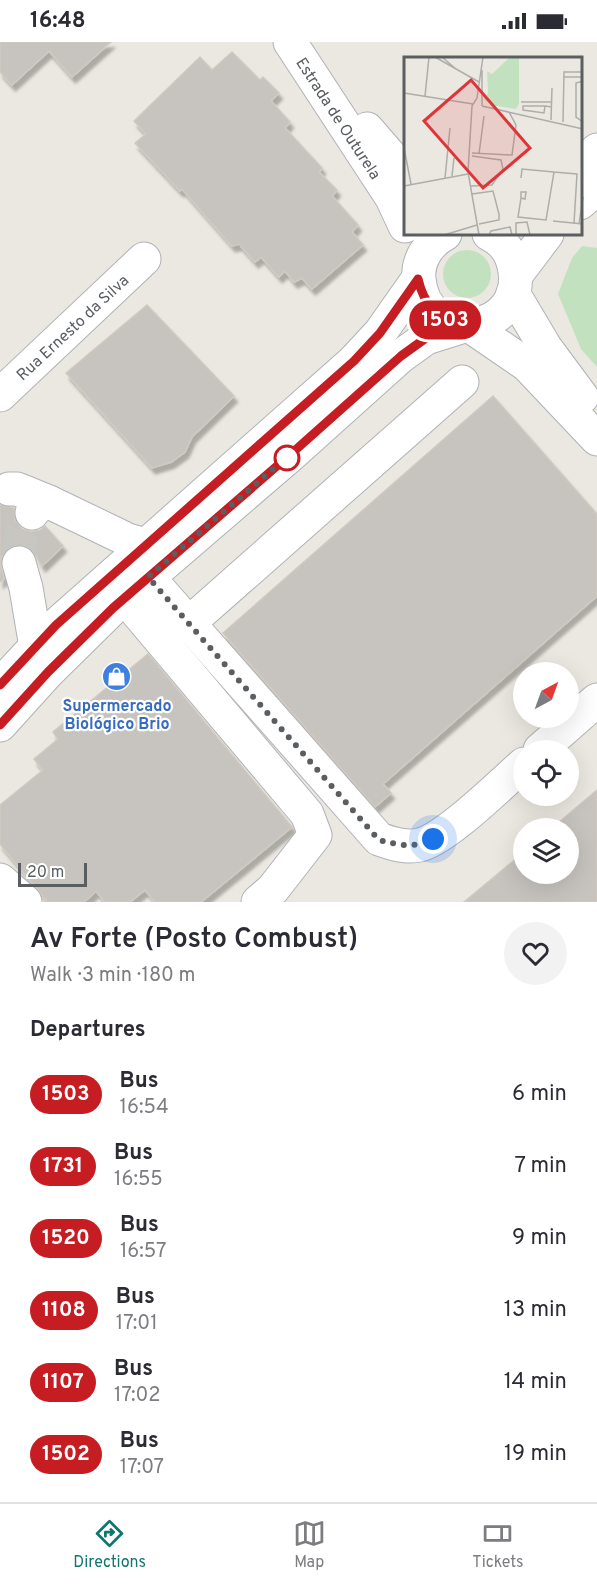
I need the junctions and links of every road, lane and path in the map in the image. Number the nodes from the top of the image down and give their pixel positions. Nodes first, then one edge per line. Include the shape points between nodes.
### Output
1 (292, 42) edge
2 (597, 150) edge
3 (582, 163) edge
4 (404, 172) edge
5 (597, 188) edge
6 (582, 201) edge
7 (404, 224) edge
8 (442, 236) edge
9 (494, 236) edge
10 (546, 236) edge
11 (416, 258) edge
12 (144, 259) dead end
13 (515, 284) junction
14 (467, 326) junction
15 (462, 382) dead end
16 (0, 395) edge
17 (597, 418) edge
18 (597, 439) edge
19 (9, 489) dead end
20 (150, 542) junction
21 (20, 563) tunnel mouth
22 (136, 587) junction
23 (189, 623) junction
24 (36, 647) junction
25 (0, 685) edge
26 (597, 700) edge
27 (0, 724) edge
28 (551, 740) edge
29 (513, 773) edge
30 (0, 880) edge
31 (26, 902) edge
32 (258, 902) edge

1 - 4 street, Estrada de Outurela
1 - 7 street, Estrada de Outurela via 392,198
2 - 3 street
5 - 6 street
8 - 11 street
9 - 13 street via 513,260
10 - 13 street
11 - 14 street via 421,293 433,311 450,323
11 - 20 street via 380,333 354,361
12 - 16 street, Rua Ernesto da Silva
13 - 14 street via 507,306 496,316
13 - 17 street via 545,347
14 - 18 street via 527,365
14 - 22 street via 438,333 411,347
15 - 23 street
19 - 20 street via 17,489 40,507 128,540
20 - 24 street
21 - 24 street
22 - 23 street
22 - 27 street
22 - 32 street via 307,814 315,835 273,889
23 - 29 street via 379,840 403,846 422,844 444,833
24 - 25 street
26 - 28 street
30 - 31 street

